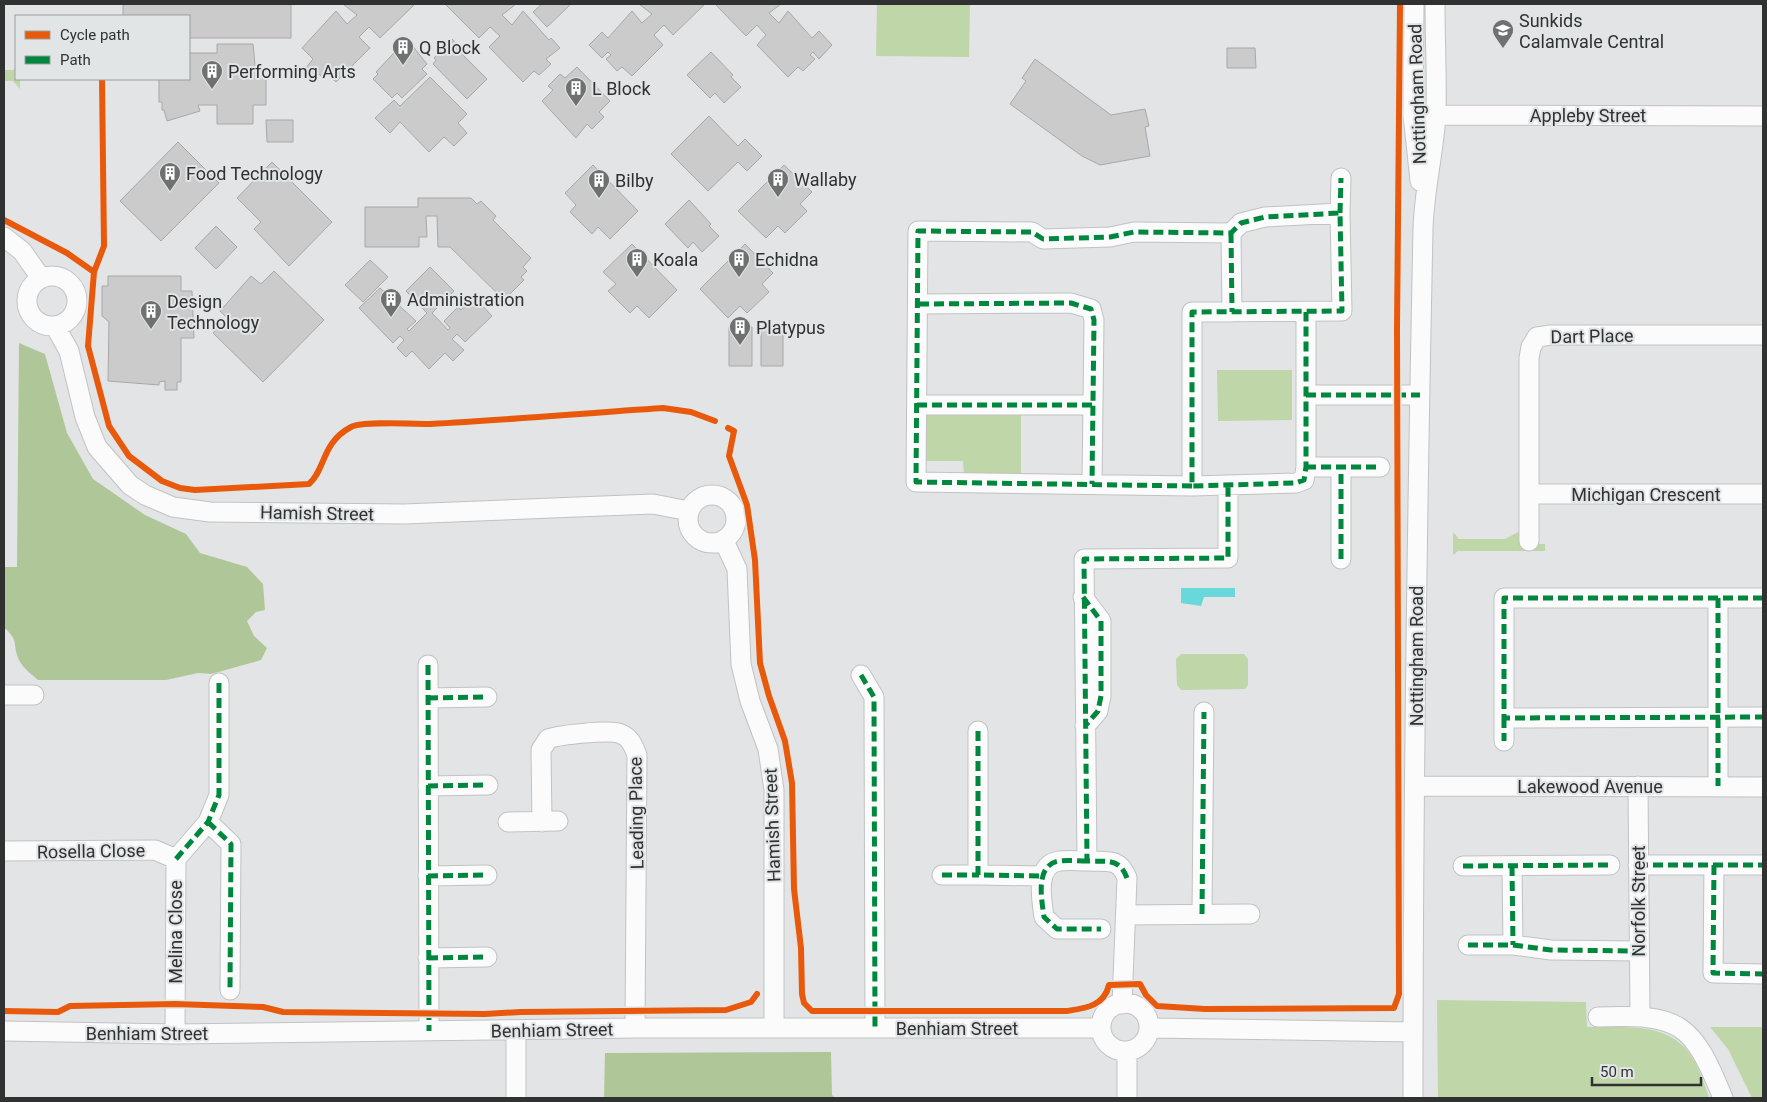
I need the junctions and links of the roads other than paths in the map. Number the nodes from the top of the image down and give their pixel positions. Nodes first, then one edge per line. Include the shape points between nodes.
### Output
1 (1414, 4) edge
2 (1435, 4) edge
3 (1413, 115) junction
4 (1436, 115) junction
5 (1763, 116) edge
6 (1341, 178) dead end
7 (1340, 213) junction
8 (1424, 215) junction
9 (1232, 233) junction
10 (4, 237) edge
11 (41, 278) junction
12 (919, 304) junction
13 (1232, 312) junction
14 (1306, 312) junction
15 (55, 326) junction
16 (1763, 335) edge
17 (1306, 395) junction
18 (1420, 395) junction
19 (917, 405) junction
20 (1093, 405) junction
21 (1306, 467) junction
22 (1342, 467) junction
23 (1380, 467) dead end
24 (1092, 484) junction
25 (1228, 485) junction
26 (1192, 486) junction
27 (1529, 494) junction
28 (1763, 494) edge
29 (688, 511) junction
30 (724, 541) junction
31 (1529, 541) dead end
32 (1341, 559) dead end
33 (1718, 598) junction
34 (1763, 598) edge
35 (428, 665) dead end
36 (861, 675) dead end
37 (219, 683) dead end
38 (34, 694) dead end
39 (4, 695) edge
40 (487, 697) dead end
41 (428, 698) junction
42 (1204, 712) dead end
43 (1718, 717) junction
44 (1763, 717) edge
45 (1504, 718) junction
46 (978, 731) dead end
47 (1504, 741) dead end
48 (488, 785) dead end
49 (428, 786) junction
50 (1416, 786) junction
51 (1638, 786) junction
52 (1718, 786) junction
53 (1763, 787) edge
54 (208, 822) junction
55 (508, 822) dead end
56 (4, 851) edge
57 (176, 859) junction
58 (1087, 861) junction
59 (1610, 865) dead end
60 (1638, 865) junction
61 (1714, 865) junction
62 (1763, 865) edge
63 (1463, 866) dead end
64 (1512, 866) junction
65 (942, 874) dead end
66 (978, 875) junction
67 (428, 876) junction
68 (487, 876) dead end
69 (1042, 876) junction
70 (1202, 914) junction
71 (1250, 914) dead end
72 (1126, 915) junction
73 (1101, 929) dead end
74 (1468, 945) dead end
75 (1513, 945) junction
76 (1638, 950) junction
77 (487, 957) dead end
78 (428, 958) junction
79 (1763, 974) edge
80 (230, 990) dead end
81 (1122, 1004) junction
82 (1640, 1015) junction
83 (1598, 1017) dead end
84 (635, 1028) junction
85 (774, 1028) junction
86 (874, 1028) junction
87 (1101, 1028) junction
88 (1150, 1028) junction
89 (516, 1030) junction
90 (4, 1031) edge
91 (428, 1031) junction
92 (1412, 1032) junction
93 (175, 1034) junction
94 (1127, 1052) junction
95 (516, 1098) edge
96 (1127, 1098) edge
97 (1413, 1098) edge
98 (1723, 1098) edge

1 - 3 street, Nottingham Road
2 - 4 street, Nottingham Road
3 - 4 street, Appleby Street
3 - 8 street, Nottingham Road
4 - 5 street, Appleby Street
4 - 8 street, Nottingham Road
6 - 7 street
7 - 9 street via 1265,217 1241,223
7 - 14 street via 1342,311
8 - 18 street, Nottingham Road
9 - 12 street via 1134,232 1110,237 1043,239 1032,232 918,231
9 - 13 street
10 - 11 street via 22,251
11 - 15 street via 30,288 28,304 34,318
11 - 15 street via 58,276 76,290 74,313 63,324
12 - 19 street
12 - 20 street via 1071,303 1091,309 1094,320
13 - 14 street
13 - 26 street via 1192,312
14 - 17 street
15 - 29 street, Hamish Street via 69,350 85,416 98,447 130,485 173,507 210,512 404,514 653,504
16 - 27 street, Dart Place via 1537,337 1529,358
17 - 18 street
17 - 21 street
18 - 50 street, Nottingham Road
19 - 20 street
19 - 24 street via 916,482
20 - 24 street
21 - 22 street
21 - 25 street via 1304,480 1296,483
22 - 23 street
22 - 32 street
24 - 26 street
25 - 26 street
25 - 58 street via 1228,558 1084,559
27 - 28 street, Michigan Crescent
27 - 31 street, Dart Place
29 - 30 street via 689,528 699,540
29 - 30 street via 696,500 707,495 715,494 729,501 736,514 736,522 734,530
30 - 85 street, Hamish Street via 737,570 741,664 750,702 768,748 774,790
33 - 34 street
33 - 43 street
33 - 45 street via 1504,598
35 - 41 street
36 - 86 street via 874,697
37 - 54 street via 219,795
38 - 39 street
40 - 41 street
41 - 49 street
42 - 70 street
43 - 44 street
43 - 45 street
43 - 52 street
45 - 47 street
46 - 66 street
48 - 49 street
49 - 67 street
50 - 51 street, Lakewood Avenue
50 - 92 street, Nottingham Road
51 - 52 street, Lakewood Avenue
51 - 60 street, Norfolk Street
52 - 53 street, Lakewood Avenue
54 - 57 street
54 - 80 street via 231,844
55 - 84 street, Leading Place via 550,822 541,750 548,738 620,733 631,740 637,755
56 - 57 street, Rosella Close via 155,850
57 - 93 street, Melina Close
58 - 69 street via 1057,862 1050,865
58 - 72 street via 1116,862 1123,868 1127,878
59 - 64 street
60 - 61 street
60 - 76 street, Norfolk Street
61 - 62 street
61 - 79 street via 1714,974
63 - 64 street
64 - 75 street
65 - 66 street
66 - 69 street
67 - 68 street
67 - 78 street
69 - 73 street via 1044,917 1049,923 1057,929
70 - 71 street
70 - 72 street
72 - 81 street
74 - 75 street
75 - 76 street via 1551,950
76 - 82 street, Norfolk Street
77 - 78 street
78 - 91 street
81 - 87 street via 1109,1009
81 - 88 street via 1138,1007
82 - 83 street
82 - 98 street via 1680,1026 1698,1046
84 - 85 street, Benhiam Street
84 - 89 street, Benhiam Street
85 - 86 street, Benhiam Street
86 - 87 street, Benhiam Street
87 - 94 street via 1109,1046
88 - 92 street
88 - 94 street via 1140,1046
89 - 91 street, Benhiam Street
89 - 95 street
90 - 93 street, Benhiam Street
91 - 93 street, Benhiam Street
92 - 97 street, Nottingham Road
94 - 96 street

